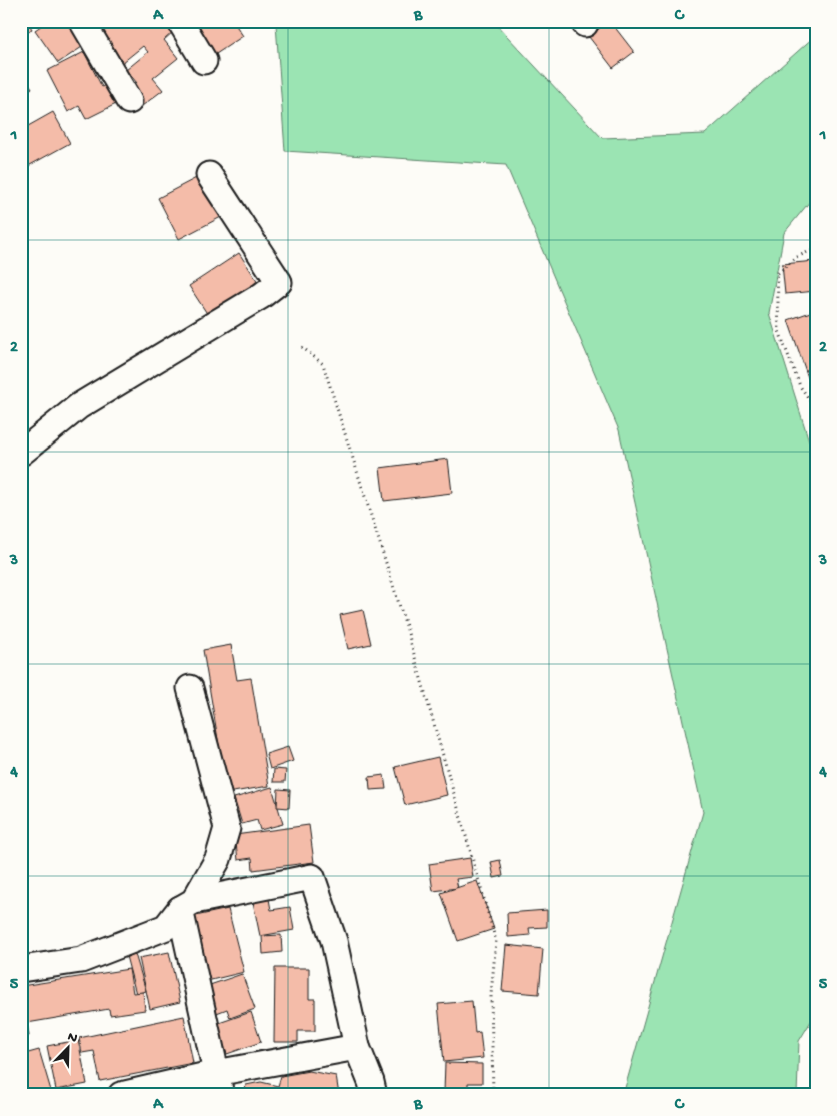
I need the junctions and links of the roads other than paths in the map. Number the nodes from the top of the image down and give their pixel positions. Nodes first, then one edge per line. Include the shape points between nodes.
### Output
1 (82, 21) edge
2 (180, 21) edge
3 (204, 61) dead end
4 (129, 101) dead end
5 (209, 175) dead end
6 (21, 453) edge
7 (190, 688) dead end
8 (187, 905) junction
9 (21, 969) edge
10 (357, 1047) junction
11 (219, 1084) edge
12 (121, 1095) edge
13 (374, 1095) edge

1 - 4 street
2 - 3 street
5 - 6 street via 280,282 79,406
7 - 8 street via 227,828 218,859
8 - 9 street via 166,927 81,960
8 - 10 street via 312,877 334,941
8 - 11 street
10 - 11 street
10 - 13 street
11 - 12 street

